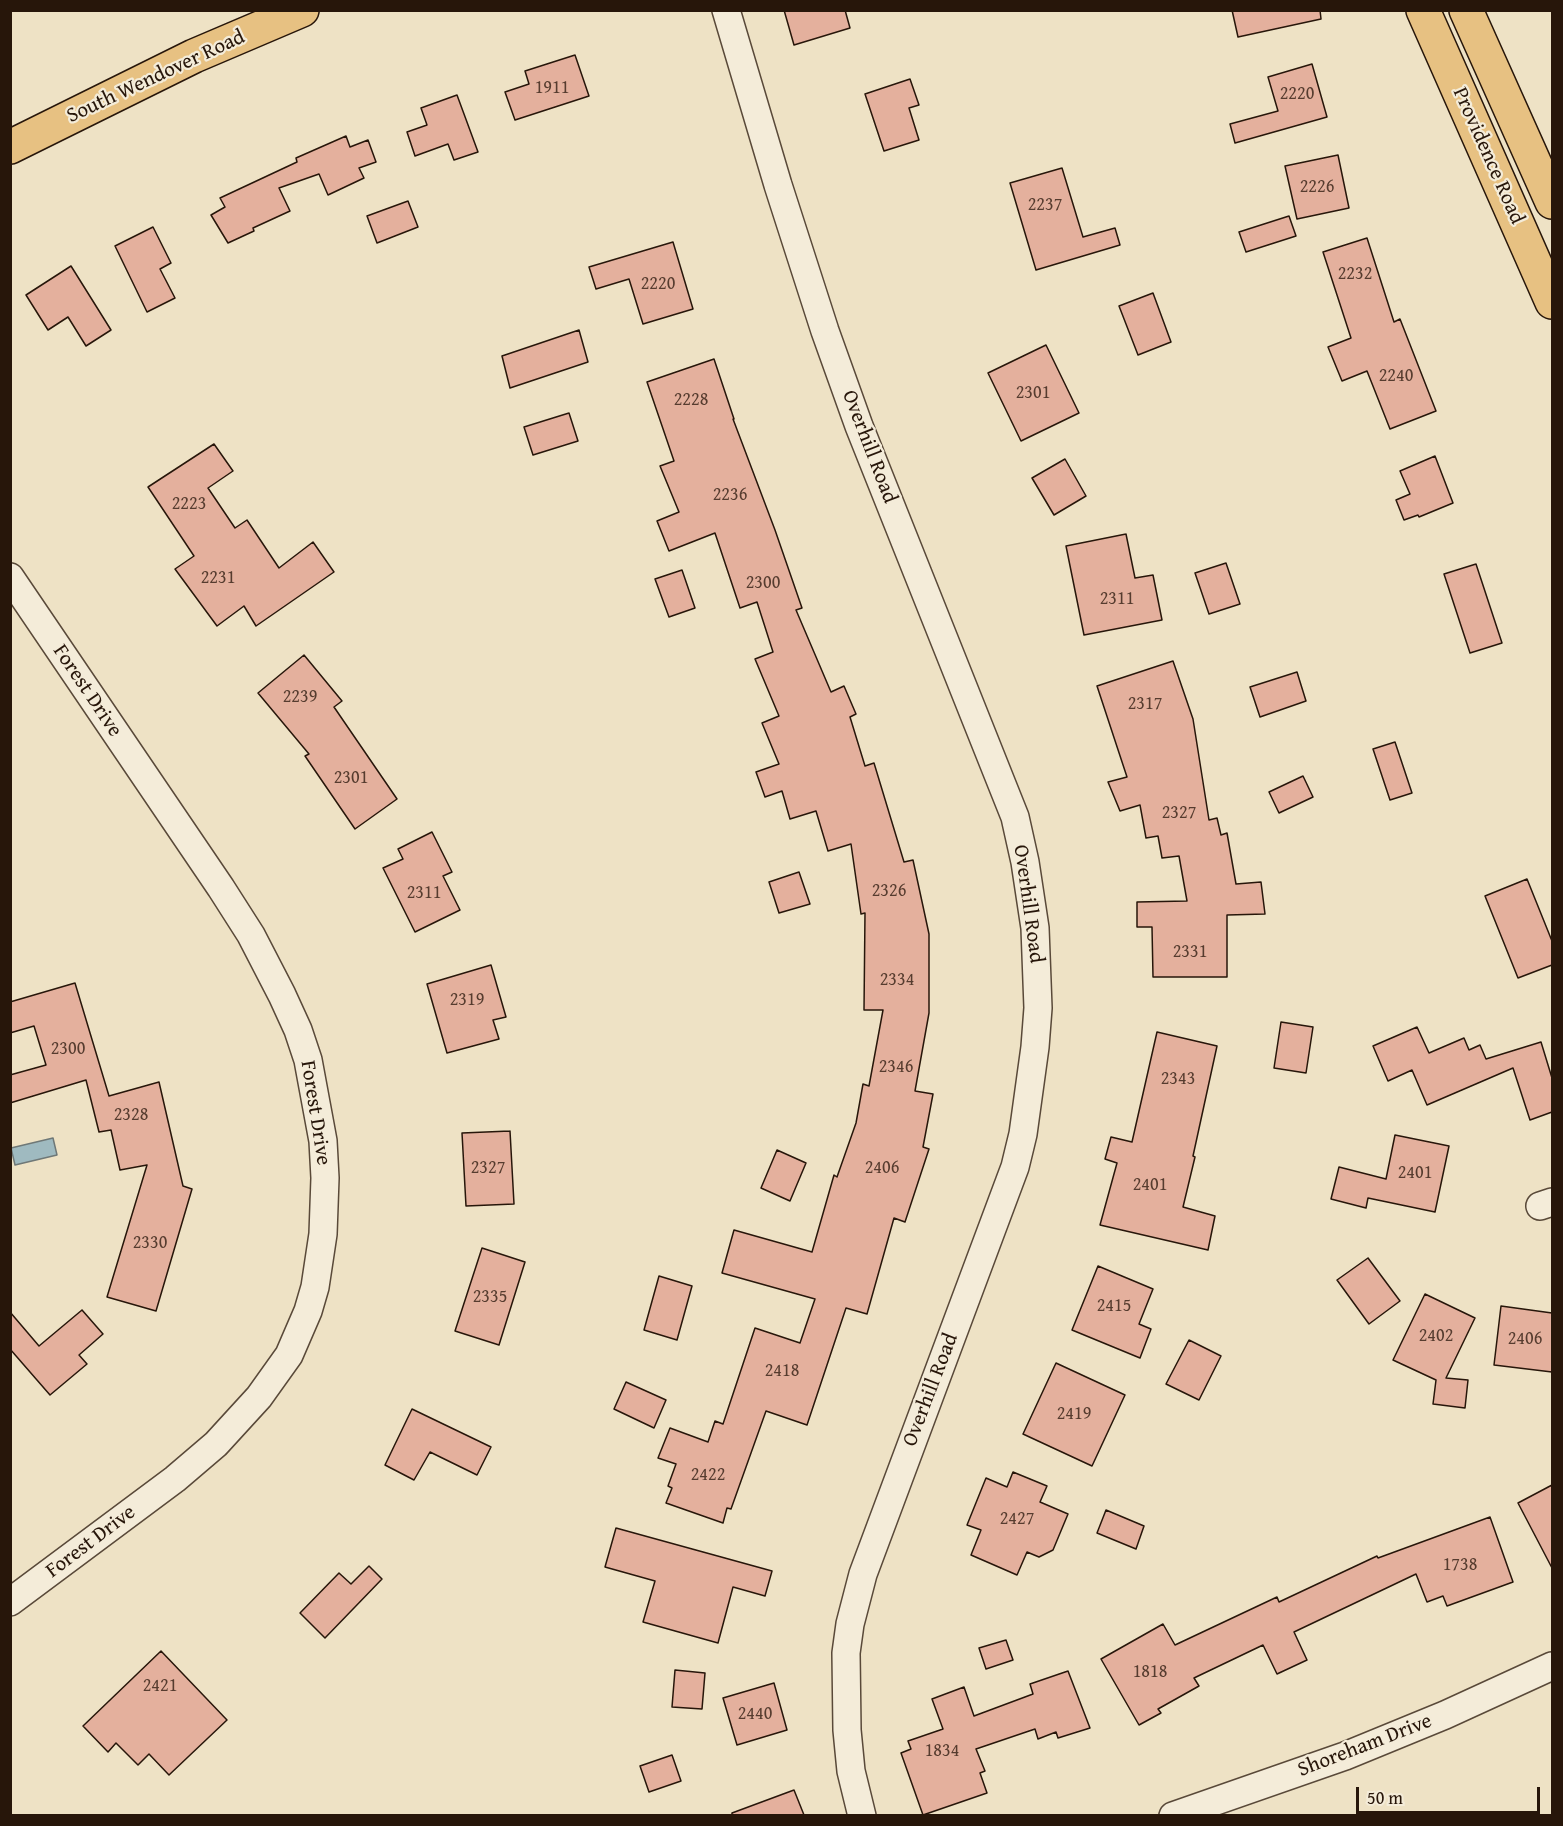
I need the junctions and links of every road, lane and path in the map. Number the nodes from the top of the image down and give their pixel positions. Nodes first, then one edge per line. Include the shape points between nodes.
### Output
1 (302, 10) edge
2 (726, 10) edge
3 (1423, 10) edge
4 (1466, 10) edge
5 (10, 147) edge
6 (1552, 202) edge
7 (1552, 302) edge
8 (10, 577) edge
9 (10, 1602) edge
10 (1552, 1666) edge
11 (862, 1815) edge
12 (1173, 1815) edge

1 - 5 main road, South Wendover Road via 194,56
2 - 11 street, Overhill Road via 778,185 859,426 1015,817 1035,928 1038,1008 1023,1134 1011,1176 863,1574 850,1624 847,1730 851,1772
3 - 7 main road, Providence Road
4 - 6 main road, Providence Road
8 - 9 street, Forest Drive via 252,936 298,1030 308,1060 323,1141 325,1178 323,1234 308,1311 289,1355 259,1397 216,1444 175,1479
10 - 12 street, Shoreham Drive via 1345,1756

